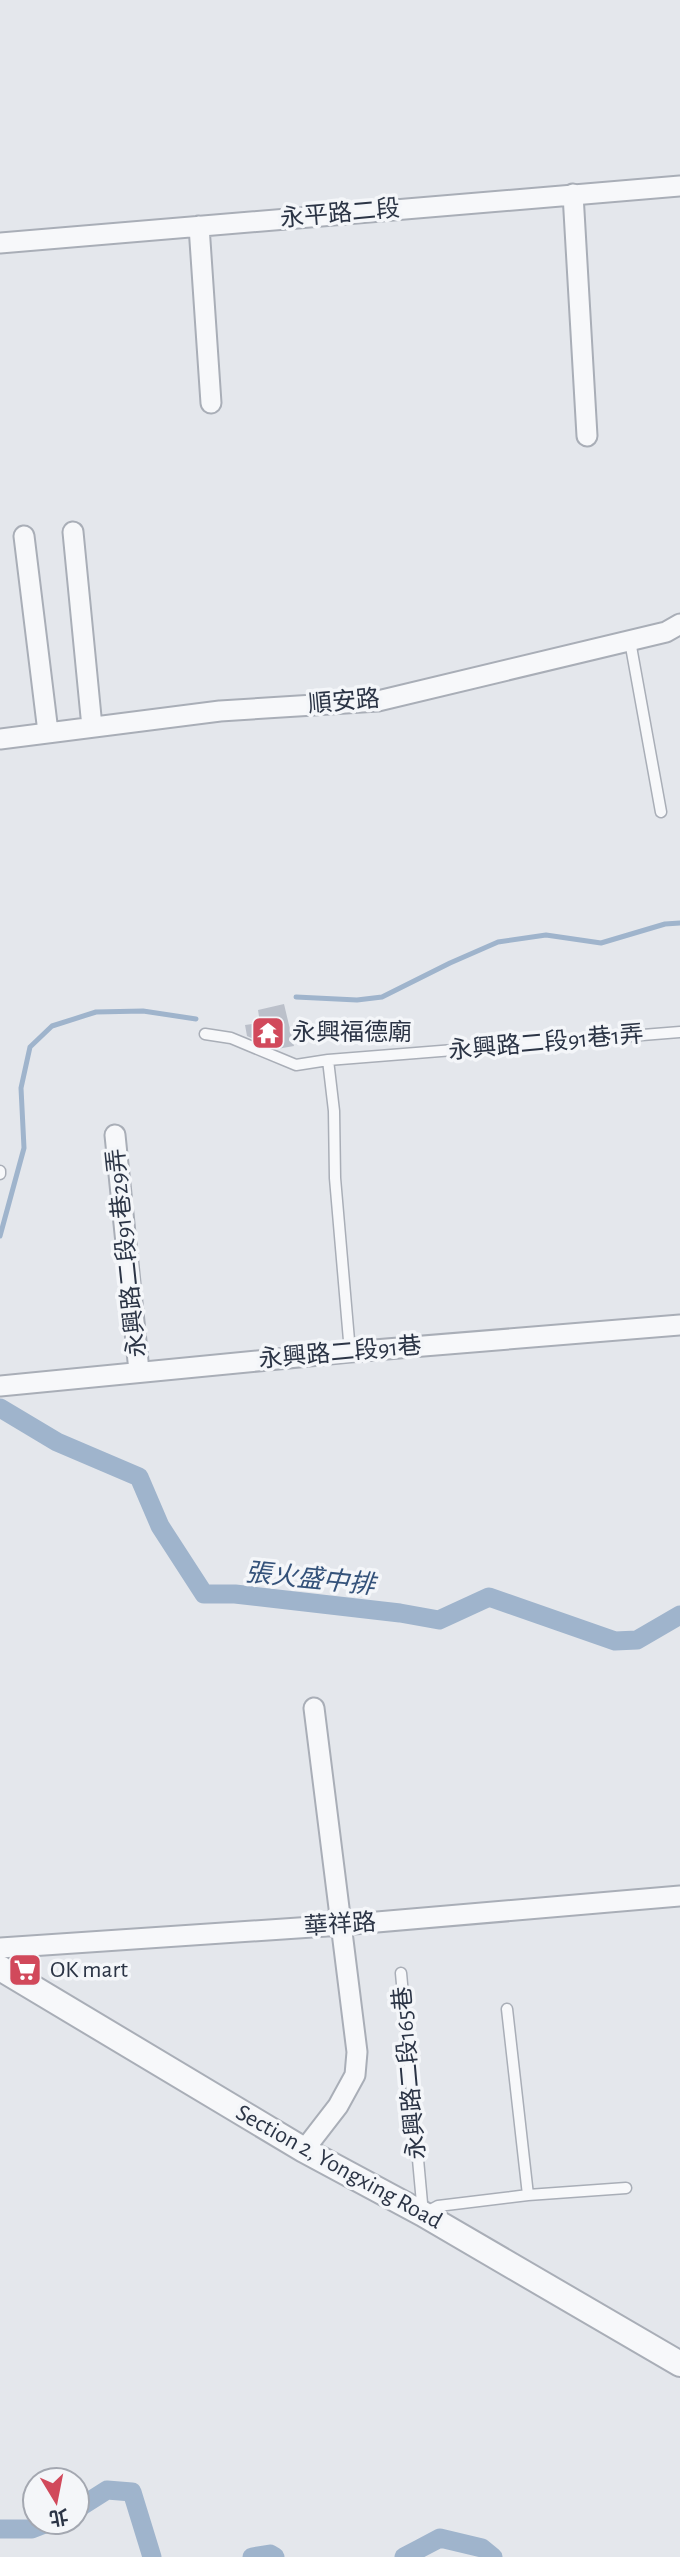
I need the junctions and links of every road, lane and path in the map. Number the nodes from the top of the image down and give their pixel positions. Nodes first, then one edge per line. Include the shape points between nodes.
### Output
1 (680, 186) edge
2 (573, 194) junction
3 (199, 226) junction
4 (0, 243) edge
5 (211, 403) dead end
6 (587, 436) dead end
7 (73, 532) dead end
8 (24, 536) dead end
9 (680, 624) edge
10 (629, 641) junction
11 (92, 727) junction
12 (48, 732) junction
13 (0, 739) edge
14 (661, 812) dead end
15 (680, 1032) edge
16 (205, 1034) dead end
17 (328, 1060) junction
18 (115, 1135) dead end
19 (680, 1325) edge
20 (350, 1352) junction
21 (139, 1371) junction
22 (1, 1385) edge
23 (314, 1707) dead end
24 (680, 1896) edge
25 (342, 1926) junction
26 (0, 1948) edge
27 (0, 1968) edge
28 (401, 1973) dead end
29 (507, 2009) dead end
30 (304, 2150) junction
31 (626, 2188) dead end
32 (528, 2194) junction
33 (423, 2214) junction
34 (680, 2364) edge

1 - 2 street, 永平路二段
2 - 3 street, 永平路二段
2 - 6 street
3 - 4 street, 永平路二段
3 - 5 street
7 - 11 street
8 - 12 street
9 - 10 street, 順安路
10 - 11 street, 順安路 via 378,701 220,711
10 - 14 lane
11 - 12 street, 順安路
12 - 13 street, 順安路
15 - 17 lane, 永興路二段91巷1弄
16 - 17 lane, 永興路二段91巷1弄 via 231,1038 296,1065
17 - 20 lane
18 - 21 street, 永興路二段91巷29弄
19 - 20 street, 永興路二段91巷
20 - 21 street, 永興路二段91巷
21 - 22 street, 永興路二段91巷
23 - 25 street
24 - 25 street, 華祥路
25 - 26 street, 華祥路
25 - 30 street via 357,2052 355,2075
27 - 30 street, Section 2, Yongxing Road
28 - 33 lane, 永興路二段165巷
29 - 32 lane
30 - 33 street, Section 2, Yongxing Road
31 - 32 lane
32 - 33 lane via 438,2206
33 - 34 street, Section 2, Yongxing Road

